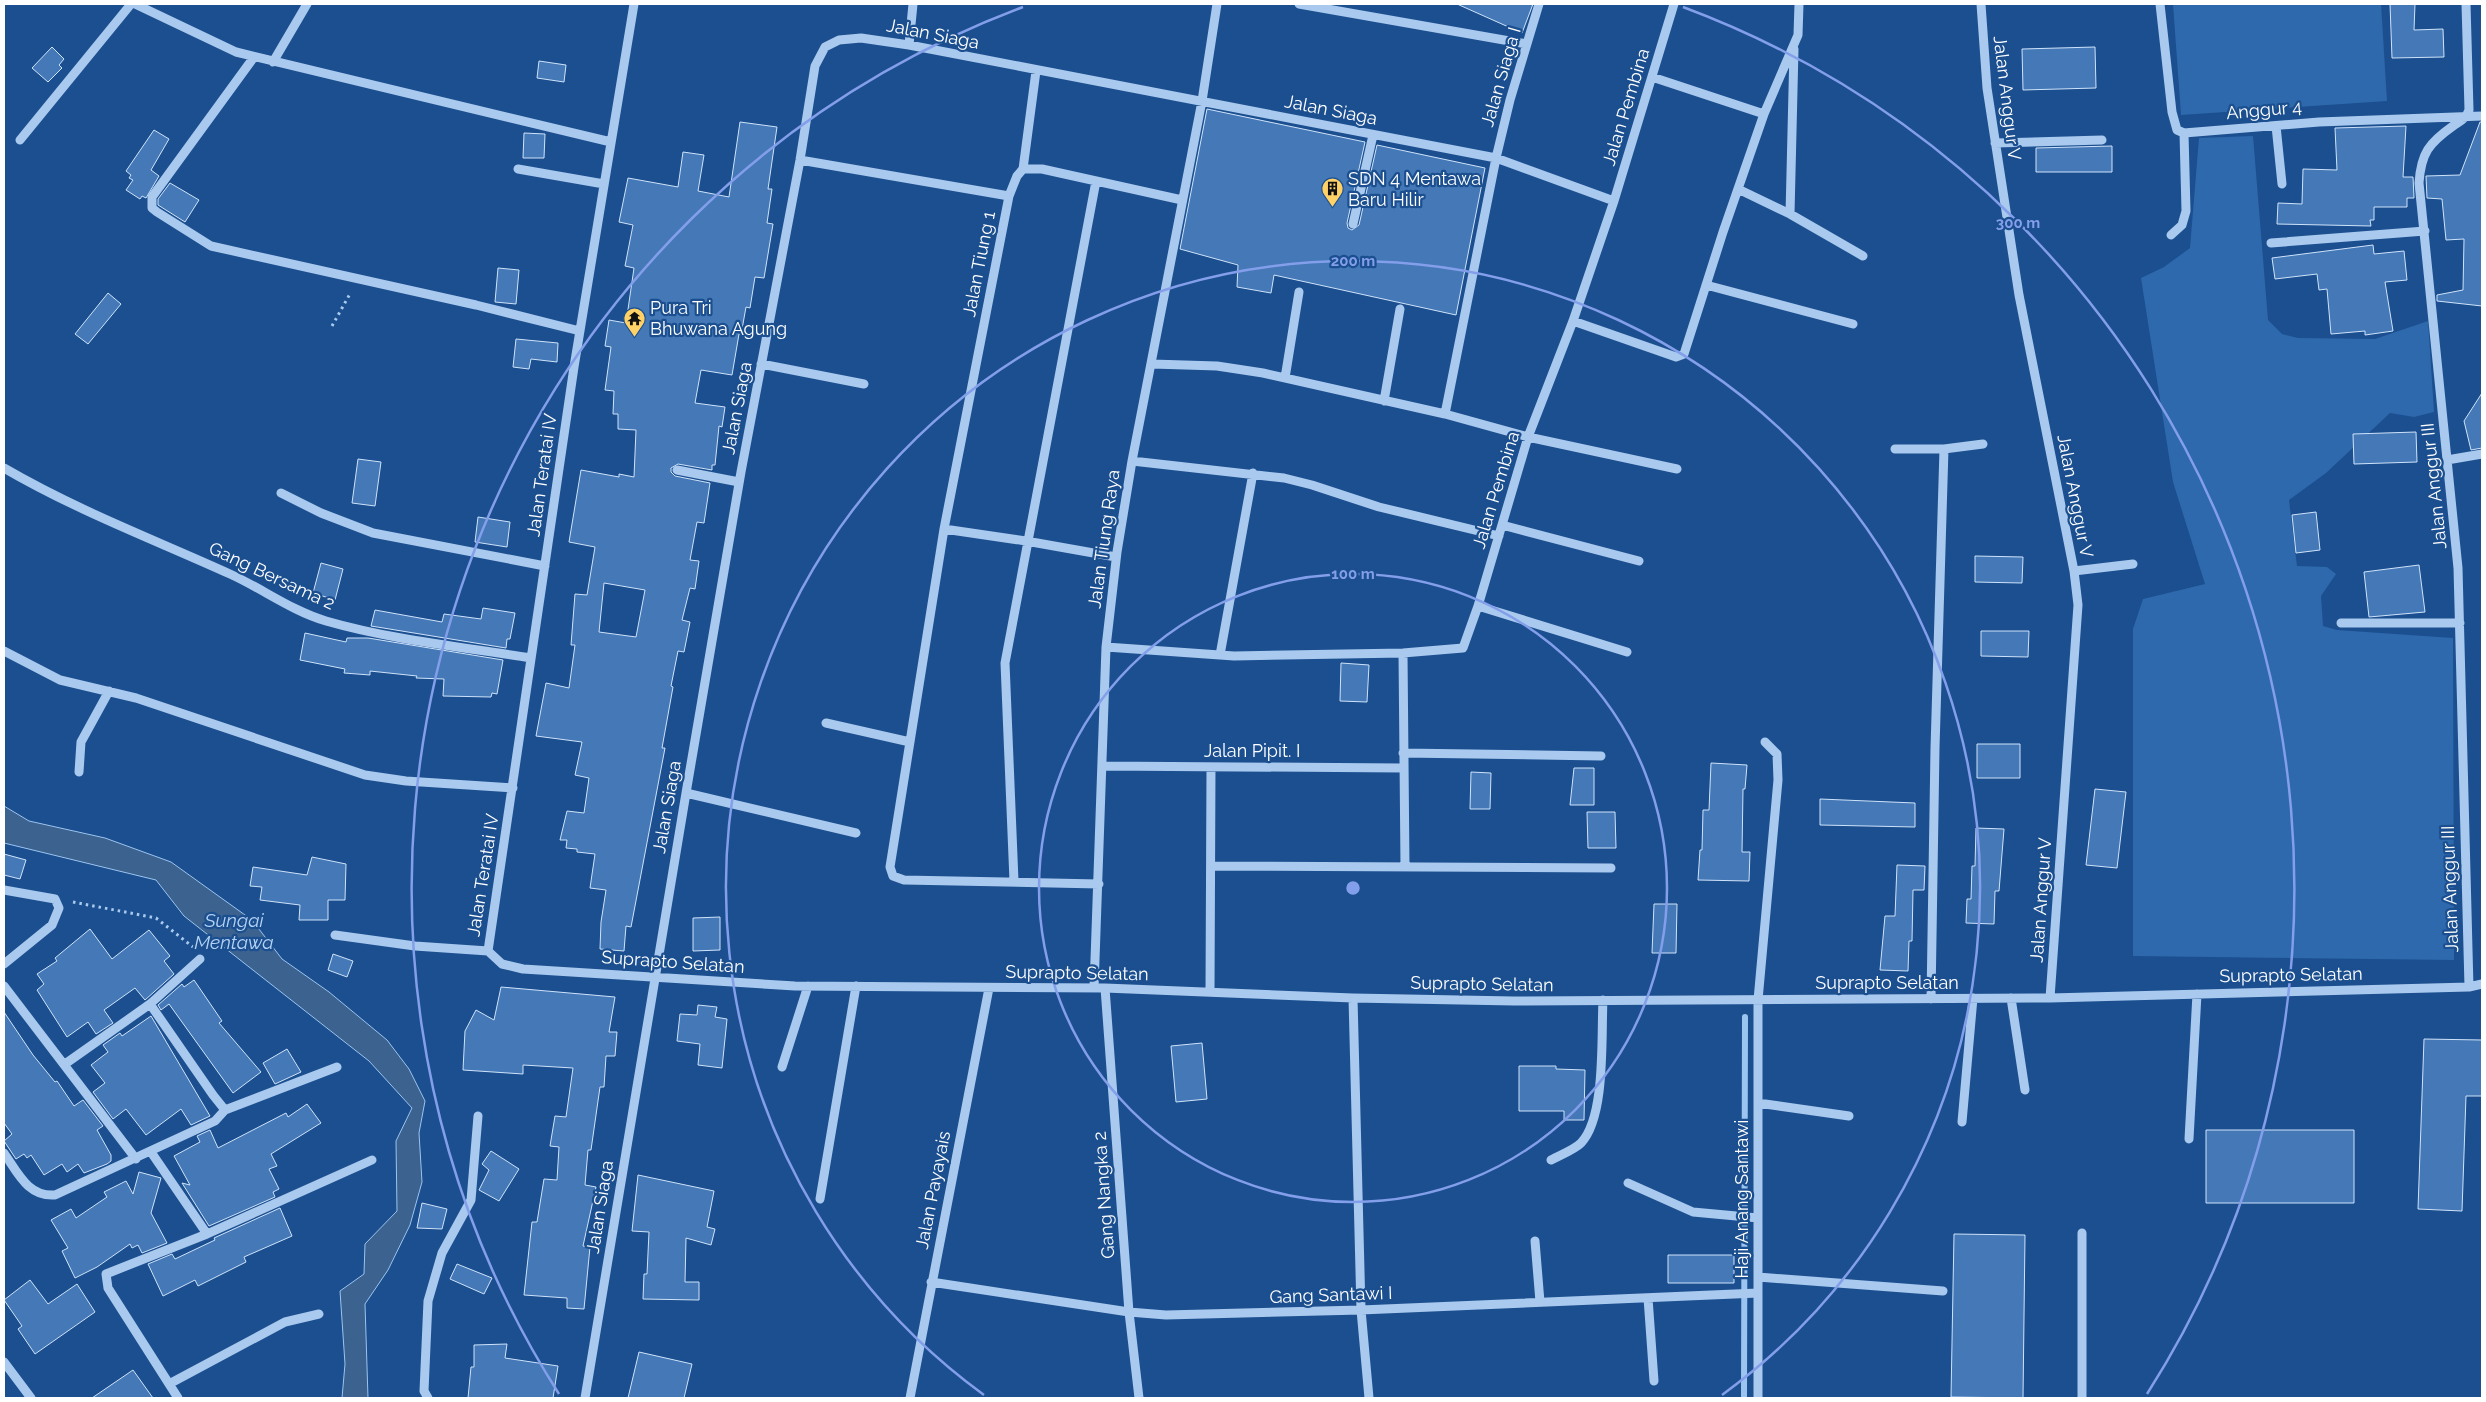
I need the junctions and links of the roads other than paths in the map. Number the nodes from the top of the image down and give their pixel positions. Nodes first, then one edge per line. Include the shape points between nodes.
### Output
1 (131, 4) edge
2 (135, 4) edge
3 (307, 4) edge
4 (634, 4) edge
5 (914, 4) edge
6 (1217, 4) edge
7 (1299, 4) edge
8 (1540, 4) edge
9 (1674, 4) edge
10 (1800, 4) edge
11 (1981, 4) edge
12 (2160, 4) edge
13 (2466, 4) edge
14 (1527, 44) junction
15 (1794, 44) junction
16 (909, 46) junction
17 (254, 57) junction
18 (273, 62) junction
19 (1036, 71) junction
20 (1652, 76) junction
21 (1202, 101) junction
22 (1764, 114) junction
23 (2482, 116) edge
24 (2467, 117) junction
25 (2276, 126) junction
26 (2184, 133) junction
27 (1374, 135) junction
28 (20, 140) dead end
29 (2102, 140) dead end
30 (611, 142) junction
31 (1995, 143) junction
32 (1496, 158) junction
33 (800, 160) junction
34 (518, 169) dead end
35 (1023, 169) junction
36 (1096, 181) junction
37 (604, 184) junction
38 (2282, 184) dead end
39 (1738, 189) junction
40 (1009, 196) junction
41 (1182, 200) junction
42 (1614, 201) junction
43 (1790, 214) junction
44 (1353, 224) dead end
45 (2425, 231) junction
46 (2171, 235) dead end
47 (2271, 243) dead end
48 (1863, 256) dead end
49 (1706, 285) junction
50 (1299, 292) dead end
51 (1400, 309) dead end
52 (1572, 321) junction
53 (1853, 324) dead end
54 (580, 331) junction
55 (762, 364) junction
56 (1152, 364) junction
57 (1285, 378) junction
58 (864, 384) dead end
59 (1384, 400) junction
60 (1445, 414) junction
61 (1528, 438) junction
62 (1983, 444) dead end
63 (1895, 449) dead end
64 (1944, 449) junction
65 (2482, 454) edge
66 (2447, 460) junction
67 (1132, 461) junction
68 (4, 468) edge
69 (1676, 468) dead end
70 (677, 470) dead end
71 (1253, 473) junction
72 (739, 482) junction
73 (281, 493) dead end
74 (1502, 525) junction
75 (944, 529) junction
76 (1499, 536) junction
77 (1026, 541) junction
78 (1116, 558) junction
79 (1640, 561) dead end
80 (2133, 564) dead end
81 (545, 566) junction
82 (2074, 571) junction
83 (1478, 606) junction
84 (2341, 623) dead end
85 (2460, 623) junction
86 (1106, 647) junction
87 (4, 651) edge
88 (1627, 652) dead end
89 (1403, 653) junction
90 (1220, 655) junction
91 (531, 658) junction
92 (109, 691) junction
93 (826, 723) dead end
94 (910, 742) junction
95 (1765, 742) dead end
96 (1403, 753) junction
97 (1601, 756) dead end
98 (1102, 766) junction
99 (1211, 767) junction
100 (1403, 768) junction
101 (79, 772) dead end
102 (513, 788) junction
103 (686, 793) junction
104 (856, 833) dead end
105 (1211, 866) junction
106 (1405, 867) junction
107 (1611, 868) dead end
108 (1014, 881) junction
109 (1098, 884) junction
110 (4, 890) edge
111 (335, 936) dead end
112 (488, 951) junction
113 (200, 959) road end
114 (4, 964) edge
115 (654, 978) junction
116 (2482, 984) edge
117 (4, 986) edge
118 (808, 986) junction
119 (856, 986) junction
120 (2469, 987) junction
121 (989, 988) junction
122 (1094, 988) junction
123 (1105, 988) junction
124 (1210, 991) junction
125 (2197, 994) junction
126 (1353, 998) junction
127 (1973, 998) junction
128 (2011, 998) junction
129 (2050, 998) junction
130 (1931, 999) junction
131 (1603, 1000) junction
132 (1758, 1000) junction
133 (150, 1004) junction
134 (65, 1064) junction
135 (337, 1067) dead end
136 (782, 1067) dead end
137 (2025, 1090) dead end
138 (1758, 1102) junction
139 (225, 1110) junction
140 (478, 1116) dead end
141 (1849, 1116) dead end
142 (1962, 1122) dead end
143 (2189, 1139) dead end
144 (151, 1152) junction
145 (4, 1153) edge
146 (136, 1159) junction
147 (372, 1160) dead end
148 (1551, 1160) dead end
149 (1628, 1183) dead end
150 (820, 1199) dead end
151 (1758, 1218) junction
152 (2082, 1233) dead end
153 (207, 1234) junction
154 (1535, 1241) dead end
155 (1758, 1277) junction
156 (931, 1282) junction
157 (1943, 1291) dead end
158 (1754, 1293) junction
159 (1648, 1298) junction
160 (1540, 1302) junction
161 (1361, 1310) junction
162 (1129, 1312) junction
163 (319, 1314) dead end
164 (4, 1362) edge
165 (1654, 1381) dead end
166 (169, 1384) junction
167 (31, 1398) edge
168 (178, 1398) edge
169 (428, 1398) edge
170 (585, 1398) edge
171 (910, 1398) edge
172 (1139, 1398) edge
173 (1370, 1398) edge
174 (1758, 1398) edge
175 (2082, 1398) edge

1 - 28 street
2 - 17 street via 236,52
3 - 18 street
4 - 30 street, Jalan Teratai IV
5 - 16 street
6 - 21 street, Jalan Tiung Raya
7 - 14 street
8 - 14 street, Jalan Siaga I
9 - 20 street, Jalan Pembina
10 - 15 street via 1800,25
11 - 31 street, Jalan Anggur V
12 - 26 street via 2172,112 2177,130
13 - 24 street via 2470,103
14 - 32 street, Jalan Siaga I
15 - 22 street
15 - 43 street
16 - 19 street, Jalan Siaga
16 - 33 street, Jalan Siaga via 861,38 840,40 825,47 814,66
17 - 18 street
17 - 54 street via 152,197 152,208 212,246
18 - 30 street
19 - 21 street, Jalan Siaga
19 - 35 street
20 - 22 street
20 - 42 street, Jalan Pembina
21 - 27 street, Jalan Siaga
21 - 41 street, Jalan Tiung Raya
22 - 39 street
23 - 24 street, Anggur 4
24 - 25 street, Anggur 4
24 - 45 street, Jalan Anggur III via 2442,134 2422,156 2419,183
25 - 26 street, Anggur 4
25 - 38 street
26 - 46 street via 2186,212 2182,225
27 - 32 street, Jalan Siaga
27 - 44 street
29 - 31 street
30 - 37 street, Jalan Teratai IV
31 - 82 street, Jalan Anggur V via 2020,295
32 - 42 street, Jalan Siaga
32 - 60 street, Jalan Siaga I
33 - 40 street
33 - 55 street, Jalan Siaga
34 - 37 street
35 - 36 street via 1042,169
35 - 40 street, Jalan Tiung 1
36 - 41 street
36 - 77 street
37 - 54 street, Jalan Teratai IV
39 - 43 street
39 - 49 street
40 - 75 street, Jalan Tiung 1
41 - 56 street, Jalan Tiung Raya
42 - 52 street, Jalan Pembina
43 - 48 street
45 - 47 street
45 - 66 street, Jalan Anggur III
49 - 52 street via 1686,352 1682,356 1676,357
49 - 53 street
50 - 57 street
51 - 59 street
52 - 61 street, Jalan Pembina
54 - 81 street, Jalan Teratai IV
55 - 58 street
55 - 72 street, Jalan Siaga
56 - 57 street via 1238,368
56 - 67 street, Jalan Tiung Raya
57 - 59 street
59 - 60 street
60 - 61 street
61 - 69 street
61 - 74 street, Jalan Pembina
62 - 64 street
63 - 64 street
64 - 130 street
65 - 66 street
66 - 85 street, Jalan Anggur III
67 - 71 street
67 - 78 street, Jalan Tiung Raya
68 - 91 street, Gang Bersama 2 via 94,516 231,575 324,620 362,630
70 - 72 street
71 - 76 street via 1312,484 1379,506
71 - 90 street
72 - 103 street, Jalan Siaga
73 - 81 street via 373,533
74 - 76 street, Jalan Pembina
74 - 79 street
75 - 77 street
75 - 94 street, Jalan Tiung 1
76 - 83 street, Jalan Pembina
77 - 78 street
77 - 108 street via 1004,663
78 - 86 street, Jalan Tiung Raya
80 - 82 street
81 - 91 street, Jalan Teratai IV
82 - 129 street, Jalan Anggur V via 2078,605
83 - 88 street
83 - 89 street, Jalan Pembina via 1463,648
84 - 85 street
85 - 120 street, Jalan Anggur III
86 - 90 street, Jalan Pembina
86 - 98 street, Jalan Tiung Raya
87 - 92 street via 60,680
89 - 90 street, Jalan Pembina
89 - 96 street
91 - 102 street, Jalan Teratai IV
92 - 101 street via 82,742
92 - 102 street via 365,775
93 - 94 street
94 - 108 street, Jalan Tiung 1 via 890,867 892,876 904,880
95 - 132 street, Haji Anang Santawi via 1777,754 1778,780
96 - 97 street
96 - 100 street
98 - 99 street, Jalan Pipit. I
98 - 109 street, Jalan Tiung Raya
99 - 100 street, Jalan Pipit. I
99 - 105 street
100 - 106 street
102 - 112 street, Jalan Teratai IV
103 - 104 street
103 - 115 street, Jalan Siaga
105 - 106 street
105 - 124 street
106 - 107 street
108 - 109 street
109 - 122 street, Jalan Tiung Raya
110 - 114 street via 55,898 59,908 52,925
111 - 112 street
112 - 115 street, Suprapto Selatan via 502,964 522,969
113 - 133 street
115 - 118 street, Suprapto Selatan
115 - 170 street, Jalan Siaga
116 - 120 street, Suprapto Selatan
117 - 134 street
118 - 119 street, Suprapto Selatan
118 - 136 street
119 - 121 street, Suprapto Selatan
119 - 150 street
120 - 125 street, Suprapto Selatan
121 - 122 street, Suprapto Selatan
121 - 156 street, Jalan Payayais
122 - 123 street, Suprapto Selatan
123 - 124 street, Suprapto Selatan
123 - 162 street, Gang Nangka 2
124 - 126 street, Suprapto Selatan
125 - 129 street, Suprapto Selatan
125 - 143 street
126 - 131 street, Suprapto Selatan
126 - 161 street
127 - 128 street, Suprapto Selatan
127 - 130 street, Suprapto Selatan
127 - 142 street
128 - 129 street, Suprapto Selatan
128 - 137 street
130 - 132 street, Suprapto Selatan
131 - 132 street, Suprapto Selatan
131 - 148 street via 1599,1092 1594,1123 1580,1144
132 - 138 street, Haji Anang Santawi
133 - 134 street
133 - 139 street
134 - 146 street
135 - 139 street
138 - 141 street
138 - 151 street, Haji Anang Santawi
139 - 144 street via 215,1121
140 - 169 street via 471,1200 442,1253 428,1301 424,1391
144 - 146 street
144 - 153 street
145 - 146 street via 29,1187 38,1194 48,1195 55,1195
147 - 153 street
149 - 151 street via 1693,1212
151 - 155 street, Haji Anang Santawi
152 - 175 street
153 - 166 street via 109,1272 105,1278 108,1288
154 - 160 street
155 - 157 street
155 - 158 street, Haji Anang Santawi
156 - 162 street, Gang Santawi I
156 - 171 street, Jalan Payayais
158 - 159 street, Gang Santawi I
158 - 174 street, Haji Anang Santawi
159 - 160 street, Gang Santawi I
159 - 165 street
160 - 161 street, Gang Santawi I
161 - 162 street, Gang Santawi I via 1204,1316
161 - 173 street
162 - 172 street, Gang Nangka 2
163 - 166 street via 285,1322
164 - 167 street
166 - 168 street

